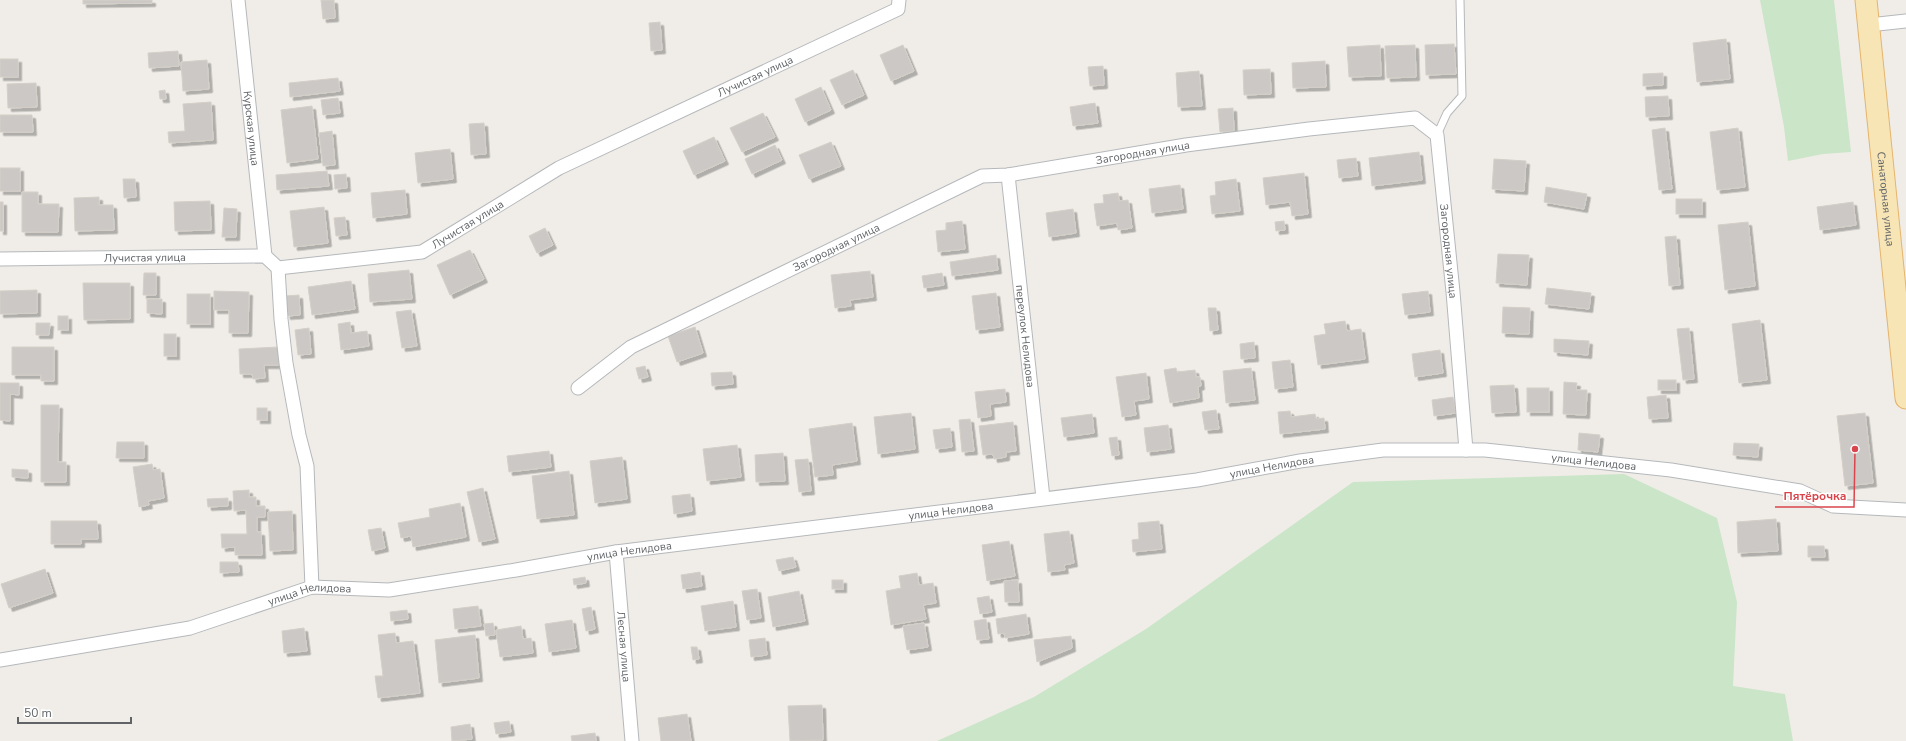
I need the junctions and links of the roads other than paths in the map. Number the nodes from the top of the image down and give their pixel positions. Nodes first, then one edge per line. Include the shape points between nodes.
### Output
1 (238, 0) edge
2 (1460, 0) edge
3 (1866, 0) edge
4 (898, 5) edge
5 (1906, 21) edge
6 (1869, 24) junction
7 (1438, 135) junction
8 (1008, 175) junction
9 (265, 256) junction
10 (0, 259) edge
11 (278, 268) junction
12 (578, 388) dead end
13 (1906, 398) edge
14 (1466, 450) junction
15 (1043, 498) junction
16 (1906, 510) edge
17 (616, 552) junction
18 (312, 587) junction
19 (0, 660) edge
20 (632, 741) edge

1 - 9 street, Курская улица
2 - 7 lane via 1462,96 1447,113
3 - 6 main road, Санаторная улица
4 - 11 street, Лучистая улица via 559,168 422,252
5 - 6 street
6 - 13 main road, Санаторная улица
7 - 8 street, Загородная улица via 1415,118 1186,145
7 - 14 street, Загородная улица
8 - 12 street, Загородная улица via 982,176 631,347
8 - 15 street, переулок Нелидова
9 - 10 street, Лучистая улица
9 - 11 street
11 - 18 street via 286,363 307,466
14 - 15 street, улица Нелидова via 1383,450 1300,461 1197,480
14 - 16 street, улица Нелидова via 1671,470 1800,491 1833,506
15 - 17 street, улица Нелидова
17 - 18 street, улица Нелидова via 388,590
17 - 20 street, Лесная улица
18 - 19 street, улица Нелидова via 190,628

